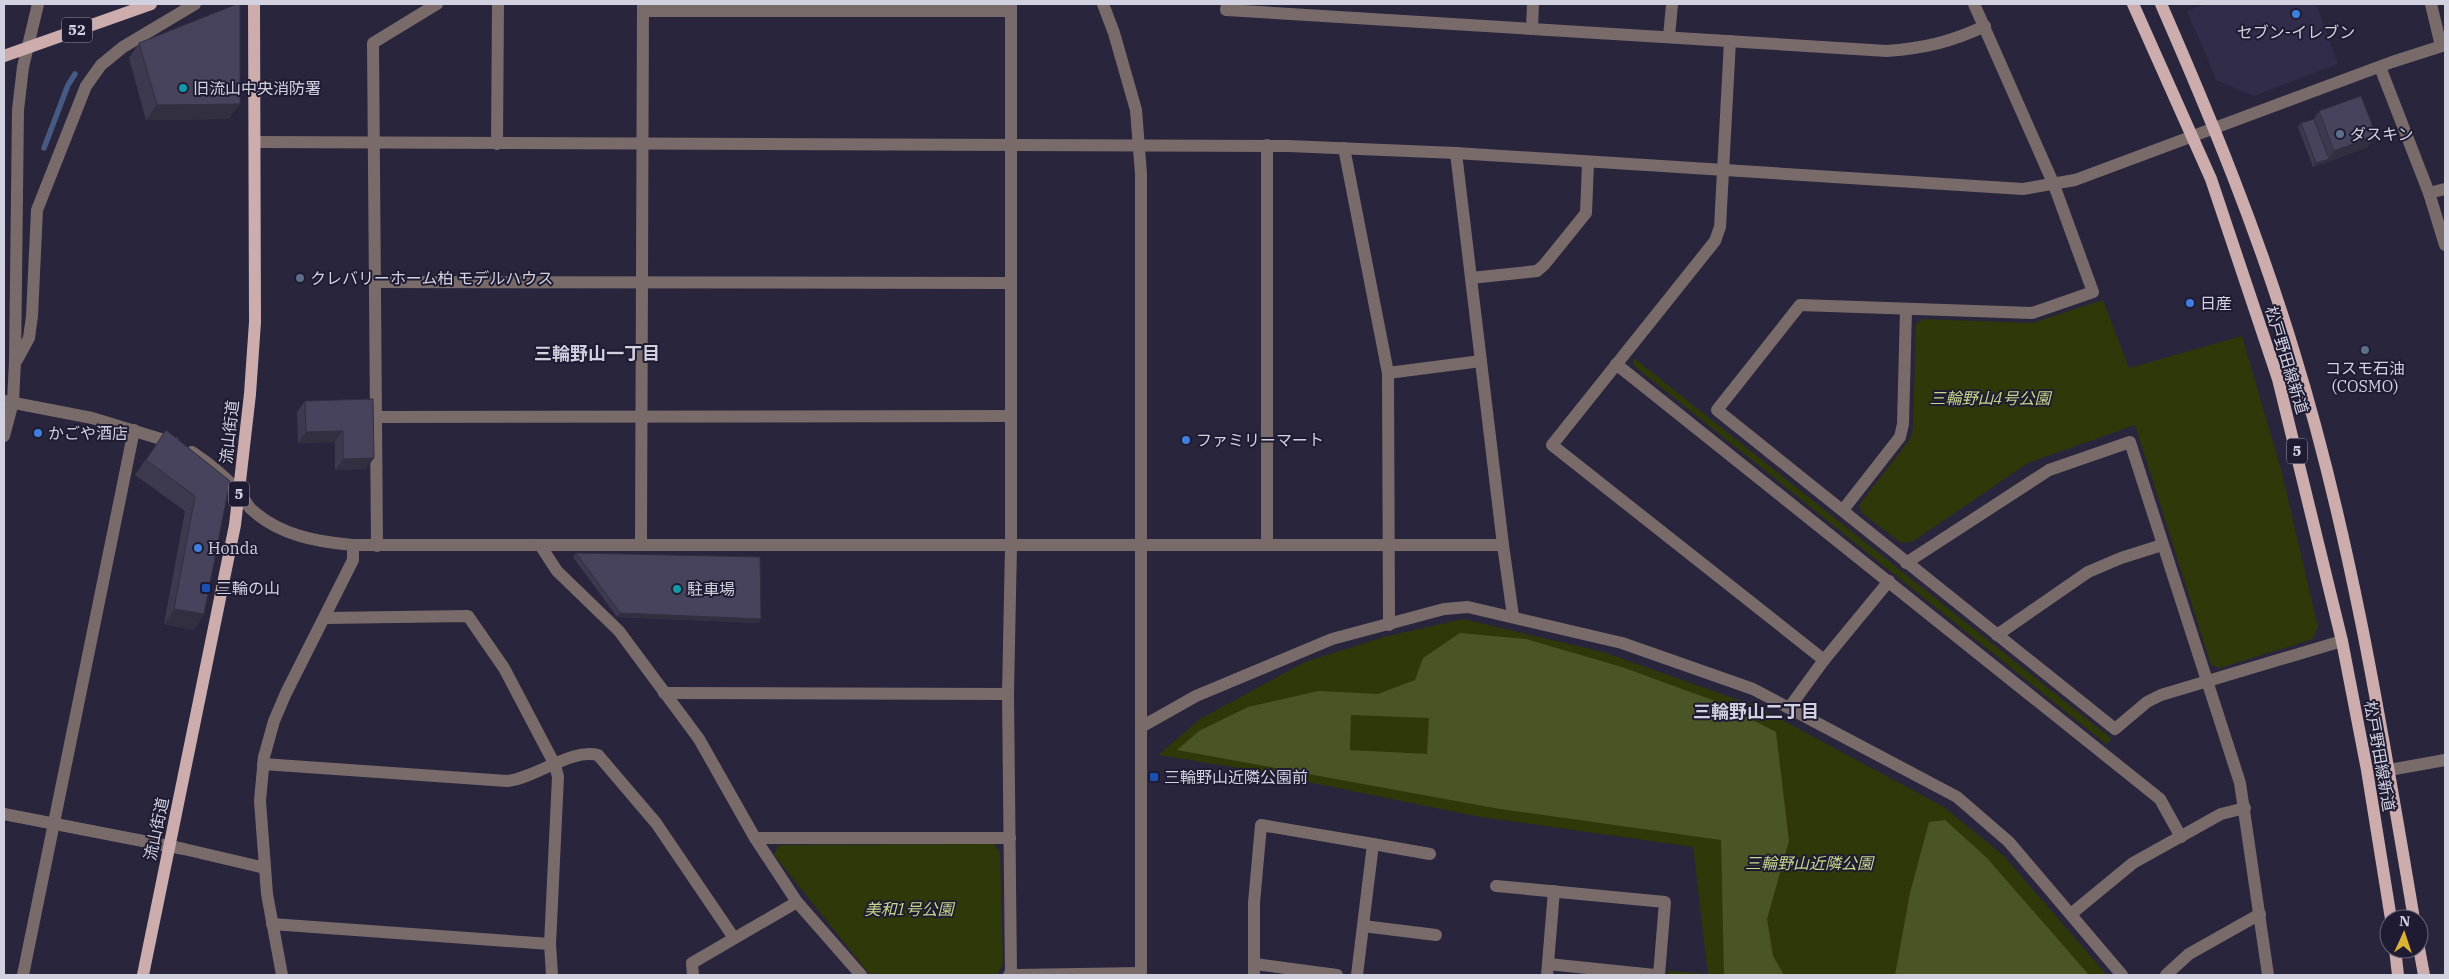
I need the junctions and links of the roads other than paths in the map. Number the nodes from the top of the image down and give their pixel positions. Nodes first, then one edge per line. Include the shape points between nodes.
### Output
1 (38, 4) edge
2 (151, 4) edge
3 (195, 4) edge
4 (254, 4) edge
5 (437, 4) edge
6 (498, 4) edge
7 (1102, 4) edge
8 (1227, 4) edge
9 (1533, 4) edge
10 (1672, 4) edge
11 (1974, 4) edge
12 (2133, 4) edge
13 (2161, 4) edge
14 (2431, 4) edge
15 (643, 7) edge
16 (1010, 7) edge
17 (1986, 26) junction
18 (1532, 29) junction
19 (1670, 37) junction
20 (1730, 41) junction
21 (2443, 46) edge
22 (4, 56) edge
23 (2380, 67) junction
24 (2215, 128) junction
25 (2193, 136) junction
26 (256, 142) junction
27 (374, 143) junction
28 (497, 144) junction
29 (642, 144) junction
30 (1011, 144) junction
31 (1138, 144) junction
32 (1267, 145) junction
33 (1344, 148) junction
34 (1456, 153) junction
35 (1588, 163) junction
36 (1723, 171) junction
37 (2054, 185) junction
38 (2445, 189) edge
39 (2429, 193) junction
40 (2445, 245) edge
41 (1471, 278) junction
42 (375, 282) junction
43 (640, 282) junction
44 (1010, 283) junction
45 (1906, 309) junction
46 (1481, 361) junction
47 (15, 362) junction
48 (1616, 364) junction
49 (1388, 373) junction
50 (8, 402) edge
51 (641, 415) junction
52 (1010, 416) junction
53 (376, 417) junction
54 (134, 430) junction
55 (4, 436) edge
56 (239, 492) junction
57 (1843, 510) junction
58 (641, 544) junction
59 (1267, 544) junction
60 (353, 545) junction
61 (1141, 545) junction
62 (1502, 545) junction
63 (2162, 545) junction
64 (377, 546) junction
65 (540, 546) junction
66 (1012, 546) junction
67 (1387, 546) junction
68 (1906, 563) junction
69 (1889, 581) junction
70 (1513, 616) junction
71 (325, 618) junction
72 (1389, 625) junction
73 (1997, 635) junction
74 (2342, 641) junction
75 (1824, 660) junction
76 (2207, 682) junction
77 (664, 693) junction
78 (1008, 694) junction
79 (1789, 708) junction
80 (1140, 727) junction
81 (2445, 760) edge
82 (263, 764) junction
83 (555, 764) junction
84 (2389, 770) junction
85 (2244, 808) junction
86 (4, 814) edge
87 (53, 823) junction
88 (2181, 837) junction
89 (755, 838) junction
90 (1010, 838) junction
91 (1372, 844) junction
92 (170, 847) junction
93 (1430, 854) dead end
94 (265, 868) junction
95 (1496, 886) dead end
96 (1554, 891) junction
97 (797, 902) junction
98 (2389, 909) edge
99 (2412, 909) edge
100 (2071, 914) junction
101 (2260, 914) junction
102 (272, 924) junction
103 (1363, 926) junction
104 (1436, 935) dead end
105 (734, 938) junction
106 (550, 944) junction
107 (2396, 959) edge
108 (2421, 959) edge
109 (1254, 970) edge
110 (1548, 970) edge
111 (1010, 974) edge
112 (1141, 974) edge
113 (23, 975) edge
114 (143, 975) edge
115 (282, 975) edge
116 (552, 975) edge
117 (693, 975) edge
118 (861, 975) edge
119 (1337, 975) edge
120 (1357, 975) edge
121 (1657, 975) edge
122 (2122, 975) edge
123 (2166, 975) edge
124 (2268, 975) edge
125 (2398, 975) edge
126 (2424, 975) edge

1 - 47 street via 22,67 18,110
2 - 22 main road, 52
3 - 47 street via 101,64 86,86 37,210 30,338
4 - 26 main road, 流山街道 / 5
5 - 27 street via 373,43
6 - 28 street
7 - 31 street via 1130,84 1136,110
8 - 18 street via 1226,10
9 - 18 street
10 - 19 street
11 - 17 street
12 - 25 main road, 松戸野田線新道 / 5
13 - 24 main road, 松戸野田線新道 / 5
14 - 21 street
15 - 16 street
15 - 29 street
16 - 30 street
17 - 20 street via 1922,49 1887,51
17 - 37 street
18 - 19 street
19 - 20 street
20 - 36 street
21 - 23 street
23 - 24 street
23 - 39 street
24 - 25 street
24 - 84 main road, 松戸野田線新道 / 5 via 2268,271 2300,374 2365,633
25 - 37 street
25 - 74 main road, 松戸野田線新道 / 5 via 2214,188 2278,379
26 - 27 street
26 - 56 main road, 流山街道 / 5 via 255,322
27 - 28 street
27 - 42 street
28 - 29 street
29 - 30 street
29 - 43 street
30 - 31 street
30 - 44 street
31 - 32 street
31 - 61 street via 1141,174
32 - 33 street
32 - 59 street
33 - 34 street
33 - 49 street
34 - 35 street
34 - 41 street
35 - 36 street
35 - 41 street via 1586,213 1537,272
36 - 37 street via 1993,189
36 - 48 street via 1720,226 1715,241
37 - 45 street via 2093,292 2032,314
38 - 39 street
39 - 40 street
41 - 46 street
42 - 43 street
42 - 53 street
43 - 44 street
43 - 51 street
44 - 52 street
45 - 57 street via 1900,437
45 - 57 street via 1800,306 1717,410
46 - 49 street
46 - 62 street
47 - 50 street
48 - 69 street
48 - 75 street via 1552,445
49 - 67 street
50 - 54 street via 92,418
50 - 55 street
51 - 52 street
51 - 53 street
51 - 58 street
52 - 66 street
53 - 64 street
54 - 56 street via 170,441 193,453 219,470
54 - 87 street
56 - 60 street via 250,508 296,536
56 - 92 main road, 流山街道 / 5
57 - 68 street
58 - 65 street
58 - 66 street
59 - 61 street
59 - 67 street
60 - 64 street
60 - 71 street via 353,560
61 - 66 street
61 - 80 street
62 - 67 street
62 - 70 street
63 - 68 street via 2130,442 2049,470
63 - 73 street via 2088,572
63 - 76 street
64 - 65 street
65 - 77 street via 557,571 619,631
66 - 78 street
67 - 72 street
68 - 73 street
69 - 75 street
69 - 88 street via 2160,799
70 - 72 street via 1468,607 1444,609
70 - 79 street via 1622,642 1753,690
71 - 82 street via 274,721
71 - 83 street via 468,616 504,668
72 - 80 street via 1332,639 1196,696
73 - 76 street via 2115,729 2161,694
74 - 76 street
74 - 98 main road, 松戸野田線新道 / 5
75 - 79 street
76 - 85 street via 2240,783
77 - 78 street
77 - 89 street via 699,739
78 - 90 street
79 - 100 street via 1956,797 2009,842
80 - 112 street
81 - 84 street
82 - 83 street via 507,781 524,779
82 - 94 street via 260,801
83 - 105 street via 586,753 603,758 656,823
83 - 106 street via 559,790
84 - 99 main road, 松戸野田線新道 / 5
85 - 88 street via 2221,814
85 - 101 street
86 - 87 street
87 - 92 street
87 - 113 street
88 - 100 street via 2133,863
89 - 90 street
89 - 97 street
90 - 111 street
91 - 93 street
91 - 103 street
91 - 109 street via 1261,825 1254,903
92 - 94 street
92 - 114 main road, 流山街道 / 5
94 - 102 street
95 - 96 street
96 - 110 street
96 - 121 street via 1665,902
97 - 105 street
97 - 118 street
100 - 122 street
101 - 123 street via 2189,954
101 - 124 street
102 - 106 street
102 - 115 street
103 - 104 street
103 - 120 street
105 - 117 street via 692,963
106 - 116 street
107 - 125 main road
108 - 126 main road
109 - 119 street
110 - 121 street
111 - 112 street

